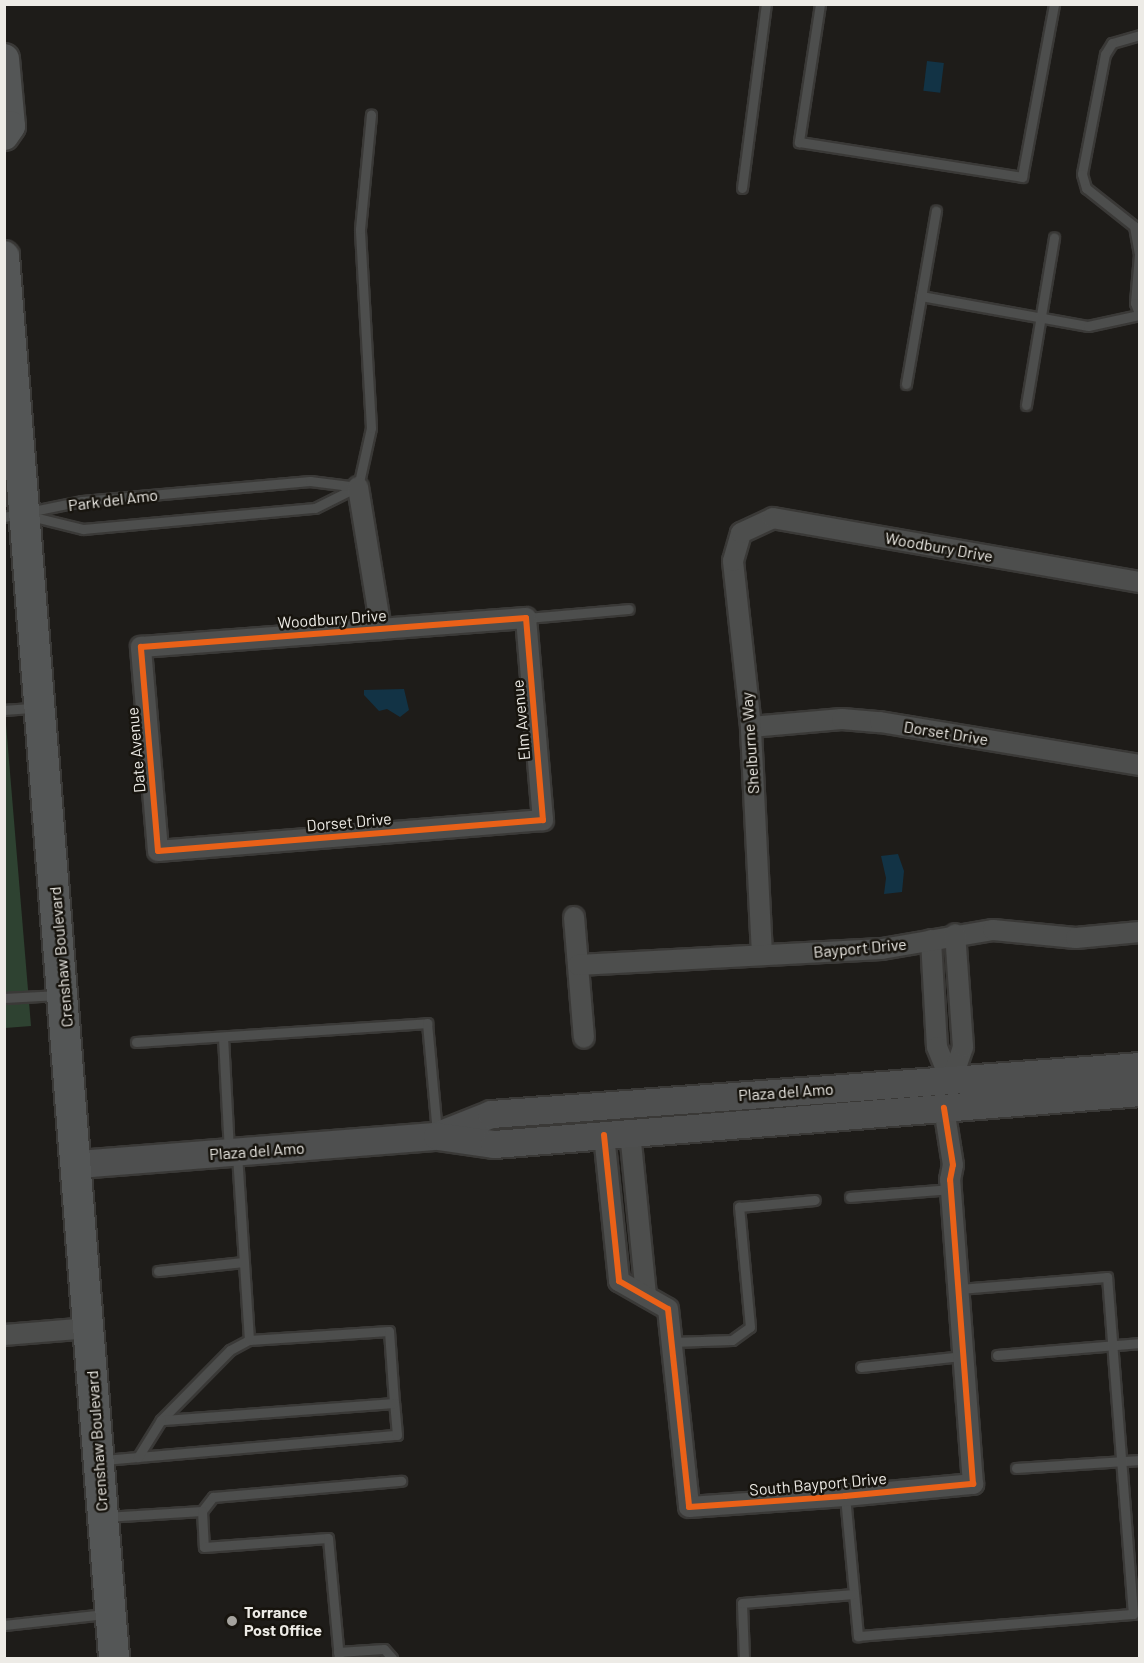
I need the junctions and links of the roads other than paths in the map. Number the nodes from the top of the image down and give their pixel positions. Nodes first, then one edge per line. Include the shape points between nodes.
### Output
1 (766, 4) edge
2 (820, 4) edge
3 (1054, 4) edge
4 (1140, 35) edge
5 (4, 59) edge
6 (371, 115) dead end
7 (4, 135) edge
8 (742, 188) dead end
9 (936, 211) dead end
10 (1054, 237) dead end
11 (1139, 244) edge
12 (4, 255) edge
13 (921, 296) junction
14 (1139, 316) edge
15 (1041, 317) junction
16 (906, 384) dead end
17 (1026, 405) dead end
18 (358, 487) junction
19 (16, 516) edge
20 (741, 533) joint
21 (1140, 582) edge
22 (628, 609) dead end
23 (526, 618) junction
24 (381, 629) junction
25 (141, 647) joint
26 (39, 707) junction
27 (4, 710) edge
28 (751, 727) junction
29 (1140, 765) edge
30 (543, 820) joint
31 (158, 851) joint
32 (574, 917) dead end
33 (1140, 932) edge
34 (955, 934) junction
35 (931, 940) junction
36 (762, 955) junction
37 (578, 965) junction
38 (959, 992) junction
39 (934, 993) junction
40 (64, 994) junction
41 (4, 998) edge
42 (223, 1037) junction
43 (584, 1038) dead end
44 (136, 1042) dead end
45 (1140, 1066) edge
46 (1140, 1092) edge
47 (946, 1100) junction
48 (601, 1106) junction
49 (617, 1133) junction
50 (437, 1136) junction
51 (233, 1153) junction
52 (78, 1164) junction
53 (951, 1184) junction
54 (850, 1197) dead end
55 (815, 1200) dead end
56 (244, 1262) junction
57 (158, 1271) dead end
58 (957, 1288) junction
59 (646, 1296) junction
60 (89, 1328) junction
61 (4, 1335) edge
62 (249, 1340) junction
63 (672, 1342) junction
64 (1140, 1343) edge
65 (1112, 1345) junction
66 (997, 1354) dead end
67 (963, 1356) junction
68 (861, 1367) dead end
69 (394, 1403) junction
70 (161, 1420) junction
71 (138, 1457) junction
72 (1140, 1460) edge
73 (98, 1461) junction
74 (1121, 1461) junction
75 (1016, 1468) dead end
76 (401, 1481) dead end
77 (845, 1496) junction
78 (202, 1511) junction
79 (103, 1517) junction
80 (854, 1594) junction
81 (111, 1614) junction
82 (4, 1625) edge
83 (339, 1655) edge
84 (114, 1659) edge
85 (392, 1659) edge
86 (744, 1659) edge

1 - 8 lane
2 - 3 lane via 799,142 1022,177
4 - 11 lane via 1112,43 1100,66 1082,174 1086,188 1128,218
5 - 7 main road via 10,126
6 - 18 lane via 360,229 371,428
9 - 13 lane
10 - 15 lane
11 - 14 lane via 1135,303
12 - 19 main road, Crenshaw Boulevard
13 - 15 lane
13 - 16 lane
14 - 15 lane via 1088,326
15 - 17 lane
18 - 19 lane, Park del Amo via 310,481 82,501
18 - 19 lane, Park del Amo via 315,508 83,529
18 - 24 street
19 - 26 main road, Crenshaw Boulevard
20 - 21 street, Woodbury Drive via 773,518
20 - 28 street, Shelburne Way via 734,561
22 - 23 lane
23 - 24 street, Woodbury Drive
23 - 30 street, Elm Avenue
24 - 25 street, Woodbury Drive
25 - 31 street, Date Avenue
26 - 27 lane
26 - 40 main road, Crenshaw Boulevard
28 - 29 street, Dorset Drive via 842,719 880,722
28 - 36 street, Shelburne Way
30 - 31 street, Dorset Drive
32 - 37 street
33 - 34 street, Bayport Drive via 1076,938 993,930
34 - 35 street, Bayport Drive
34 - 38 street, South Bayport Drive
35 - 36 street, Bayport Drive via 882,949
35 - 39 street, South Bayport Drive
36 - 37 street, Bayport Drive
37 - 43 street
38 - 39 street
38 - 47 street, South Bayport Drive via 963,1047
39 - 47 street, South Bayport Drive via 937,1047
40 - 41 lane
40 - 52 main road, Crenshaw Boulevard
42 - 44 lane
42 - 50 lane via 427,1023
42 - 51 lane
45 - 47 main road, Plaza del Amo
46 - 47 main road, Plaza del Amo
47 - 48 main road, Plaza del Amo
47 - 49 main road, Plaza del Amo
47 - 53 street, South Bayport Drive via 942,1135 945,1174
48 - 49 main road
48 - 50 main road, Plaza del Amo via 491,1114
49 - 50 main road, Plaza del Amo via 494,1144
49 - 59 street
49 - 59 street, South Bayport Drive via 619,1281
50 - 51 main road, Plaza del Amo
51 - 52 main road, Plaza del Amo
51 - 56 lane
52 - 60 main road, Crenshaw Boulevard
53 - 54 lane
53 - 58 street, South Bayport Drive
55 - 63 lane via 740,1207 750,1327 732,1340
56 - 57 lane
56 - 62 lane
58 - 65 lane via 1107,1278
58 - 67 street, South Bayport Drive
59 - 63 street, South Bayport Drive via 668,1308
60 - 61 street
60 - 73 main road, Crenshaw Boulevard
62 - 69 lane via 389,1331
62 - 70 lane via 230,1350
63 - 77 street, South Bayport Drive via 689,1507
64 - 65 lane
65 - 66 lane
65 - 74 lane
67 - 68 lane
67 - 77 street, South Bayport Drive via 973,1484
69 - 70 lane
69 - 71 lane via 397,1435
70 - 71 lane
71 - 73 lane
72 - 74 lane
73 - 79 main road, Crenshaw Boulevard
74 - 75 lane
74 - 80 lane via 1133,1614 858,1636
76 - 78 lane via 213,1497
77 - 80 lane
78 - 79 lane
78 - 83 lane via 204,1547 328,1538
79 - 81 main road, Crenshaw Boulevard
80 - 86 lane via 742,1603
81 - 82 lane
81 - 84 main road, Crenshaw Boulevard
83 - 85 lane via 384,1649

